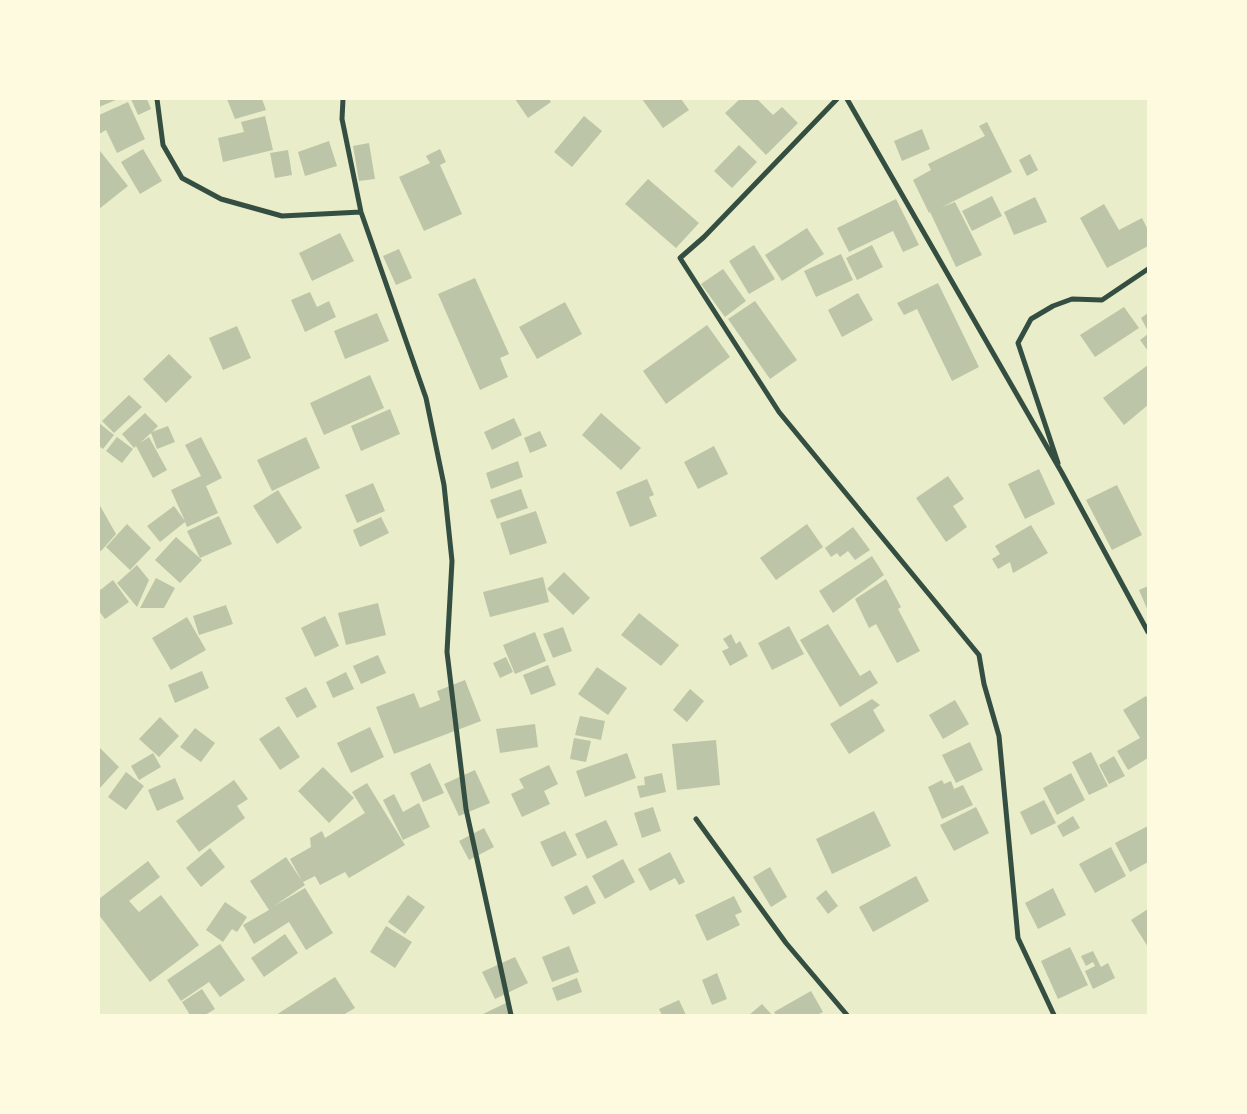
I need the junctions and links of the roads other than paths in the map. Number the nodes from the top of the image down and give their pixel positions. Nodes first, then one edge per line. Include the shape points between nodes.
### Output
1 (157, 99) edge
2 (343, 99) edge
3 (837, 99) edge
4 (847, 99) edge
5 (361, 212) junction
6 (1148, 269) edge
7 (1062, 473) junction
8 (1148, 632) edge
9 (696, 819) dead end
10 (511, 1015) edge
11 (847, 1015) edge
12 (1054, 1015) edge

1 - 5 street via 163,145 182,178 221,199 282,216
2 - 5 street via 342,119
3 - 12 street via 680,258 779,412 978,655 999,736 1018,938
4 - 7 street
5 - 10 street via 426,398 444,484 452,561 447,652 464,790
6 - 7 street via 1102,300 1072,299 1053,306 1031,319 1018,343
7 - 8 street
9 - 11 street via 786,943

